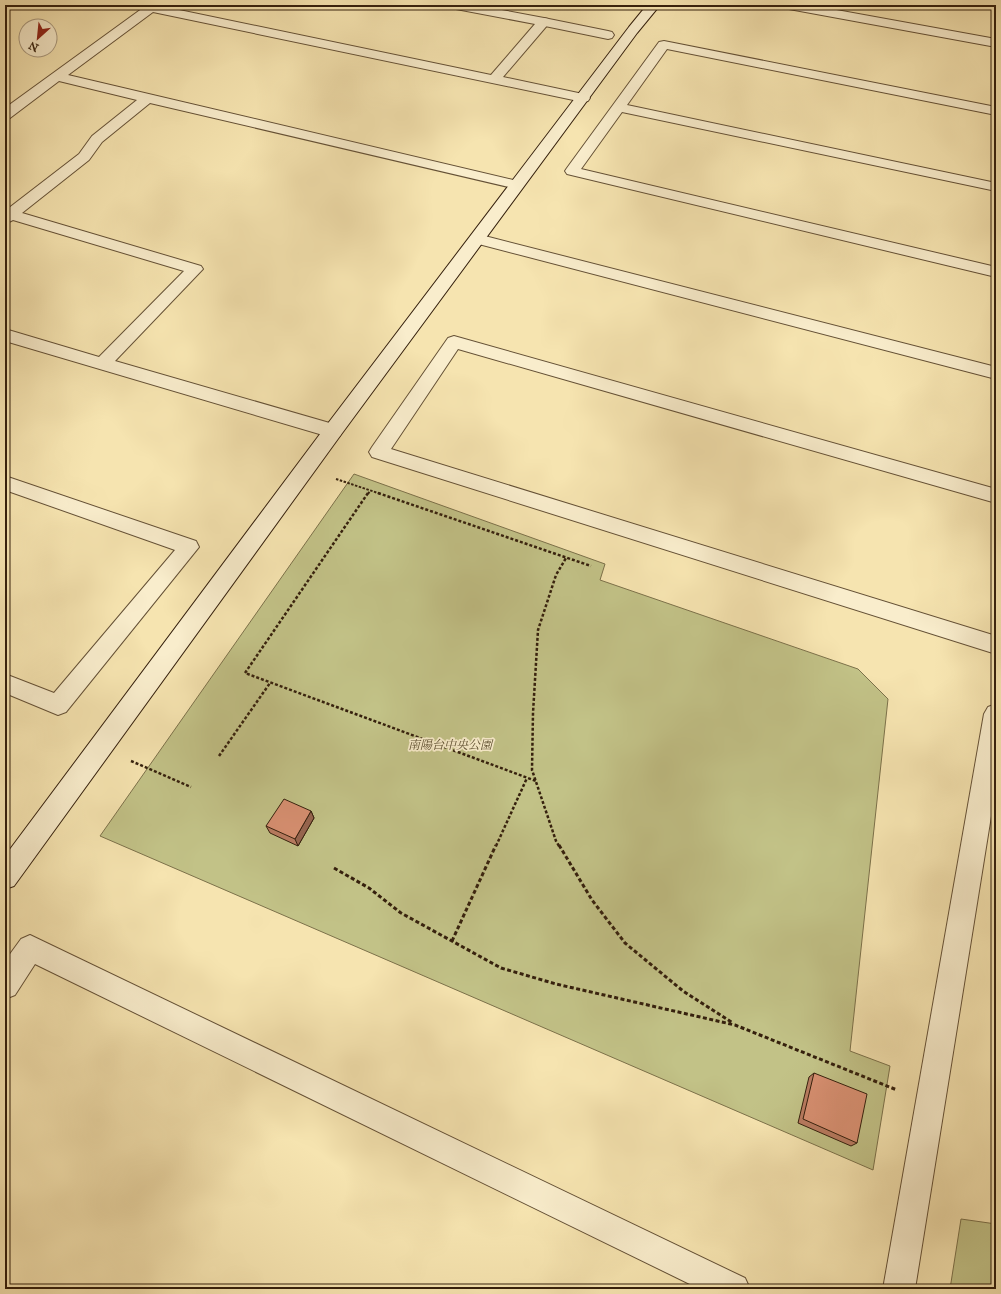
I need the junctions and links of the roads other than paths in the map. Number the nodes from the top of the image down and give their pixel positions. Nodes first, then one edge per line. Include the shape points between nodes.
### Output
1 (456, 5) edge
2 (654, 5) edge
3 (790, 5) edge
4 (153, 6) edge
5 (544, 22) junction
6 (608, 35) dead end
7 (996, 43) edge
8 (58, 77) junction
9 (494, 80) junction
10 (148, 98) junction
11 (583, 98) junction
12 (619, 107) junction
13 (996, 111) edge
14 (5, 115) edge
15 (517, 185) junction
16 (996, 187) edge
17 (8, 217) edge
18 (477, 239) junction
19 (996, 272) edge
20 (5, 335) edge
21 (102, 364) junction
22 (996, 373) edge
23 (333, 431) junction
24 (5, 483) edge
25 (996, 496) edge
26 (996, 645) edge
27 (5, 683) edge
28 (996, 714) edge
29 (5, 877) edge
30 (5, 985) edge
31 (734, 1289) edge
32 (899, 1289) edge

1 - 5 street
2 - 11 street
3 - 7 street
4 - 8 street
4 - 9 street
5 - 6 street
5 - 9 street
8 - 10 street
8 - 14 street
9 - 11 street
10 - 15 street
10 - 17 street via 97,139 84,157
11 - 15 street
12 - 13 street via 664,45
12 - 16 street
12 - 19 street via 572,171
15 - 18 street
17 - 21 street via 195,269
18 - 22 street
18 - 23 street
20 - 21 street
21 - 23 street
23 - 29 street
24 - 27 street via 189,547 58,705
25 - 26 street via 454,342 379,452
28 - 32 street
30 - 31 street via 30,948

